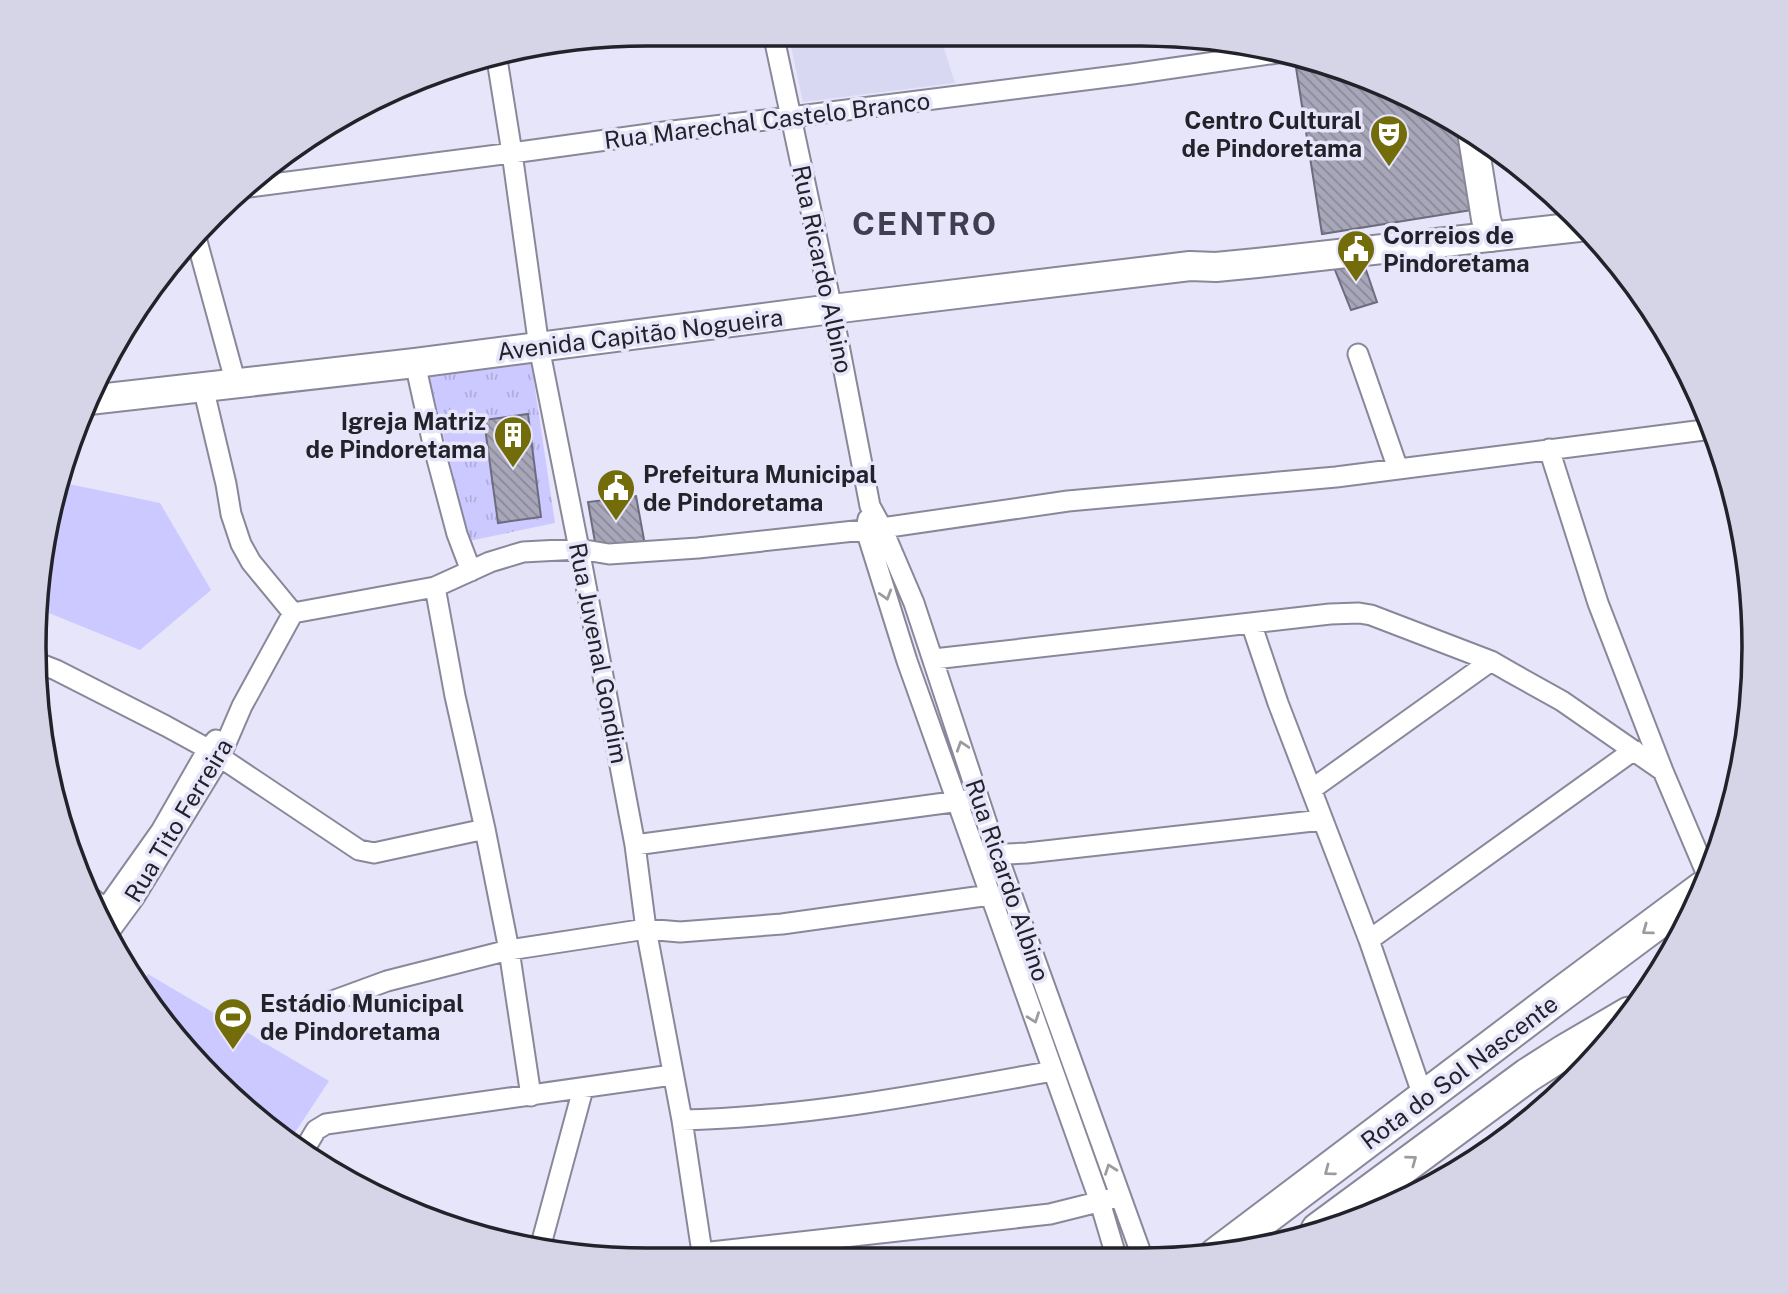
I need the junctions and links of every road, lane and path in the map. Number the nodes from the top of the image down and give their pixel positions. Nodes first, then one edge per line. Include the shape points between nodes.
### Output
1 (777, 46) edge
2 (1254, 56) edge
3 (498, 64) edge
4 (791, 117) junction
5 (1475, 147) edge
6 (512, 153) junction
7 (262, 185) edge
8 (1556, 212) edge
9 (1489, 228) junction
10 (1572, 228) edge
11 (198, 246) edge
12 (832, 309) junction
13 (539, 346) junction
14 (1358, 354) dead end
15 (415, 363) junction
16 (236, 384) junction
17 (203, 387) junction
18 (100, 399) edge
19 (1702, 430) edge
20 (1549, 449) junction
21 (1398, 469) junction
22 (874, 529) junction
23 (579, 549) junction
24 (471, 572) junction
25 (435, 587) junction
26 (293, 613) junction
27 (1251, 623) junction
28 (934, 659) junction
29 (1491, 661) junction
30 (46, 666) edge
31 (1634, 750) junction
32 (214, 753) junction
33 (1663, 771) junction
34 (1312, 789) junction
35 (979, 796) junction
36 (957, 802) junction
37 (1322, 820) junction
38 (485, 830) junction
39 (635, 845) junction
40 (998, 854) junction
41 (976, 856) junction
42 (1702, 864) edge
43 (990, 895) junction
44 (1686, 901) edge
45 (106, 909) edge
46 (114, 925) edge
47 (646, 929) junction
48 (1370, 940) junction
49 (509, 950) junction
50 (1038, 966) junction
51 (1019, 974) junction
52 (327, 1003) dead end
53 (1607, 1027) edge
54 (1053, 1071) junction
55 (673, 1075) junction
56 (583, 1089) junction
57 (531, 1096) junction
58 (1424, 1099) junction
59 (682, 1120) junction
60 (308, 1143) edge
61 (1120, 1196) junction
62 (1100, 1202) junction
63 (1337, 1216) edge
64 (542, 1239) edge
65 (1235, 1241) edge
66 (701, 1248) edge
67 (767, 1248) edge
68 (1114, 1248) edge
69 (1139, 1248) edge

1 - 4 street, Rua Ricardo Albino
2 - 4 street, Rua Marechal Castelo Branco
3 - 6 street, Rua Juvenal Gondim
4 - 6 street, Rua Marechal Castelo Branco
4 - 12 street, Rua Ricardo Albino
5 - 9 main road
6 - 7 street, Rua Marechal Castelo Branco
6 - 13 street, Rua Juvenal Gondim
8 - 9 main road, Avenida Capitão Nogueira
9 - 10 main road, Avenida Capitão Nogueira
9 - 12 main road, Avenida Capitão Nogueira via 1257,264 1190,266
11 - 16 street
12 - 13 main road, Avenida Capitão Nogueira
12 - 22 street, Rua Ricardo Albino
13 - 15 main road, Avenida Capitão Nogueira
13 - 23 street, Rua Juvenal Gondim
14 - 21 street
15 - 16 main road, Avenida Capitão Nogueira
15 - 24 street via 457,534
16 - 17 main road, Avenida Capitão Nogueira
17 - 18 main road, Avenida Capitão Nogueira
17 - 26 street via 230,514 241,544
19 - 20 street
20 - 21 street
20 - 33 street via 1598,603
21 - 22 street via 1068,501
22 - 23 street via 698,548 609,554
22 - 28 street, Rua Ricardo Albino via 914,603
22 -> 36 street, Rua Ricardo Albino via 907,661
23 - 24 street via 523,552
23 - 39 street, Rua Juvenal Gondim
24 - 25 street
25 - 26 street
25 - 38 street
26 - 32 street, Rua Tito Ferreira
27 - 28 street
27 - 29 street via 1330,614 1371,615
27 - 34 street
35 -> 28 street, Rua Ricardo Albino
29 - 31 street via 1562,701
29 - 34 street
30 - 32 street
31 - 33 street
31 - 48 street
32 - 38 street via 366,852
32 - 45 street, Rua Tito Ferreira
32 - 46 street, Rua Tito Ferreira via 134,898
33 - 42 street
34 - 37 street
35 - 36 street
35 - 40 street, Rua Ricardo Albino
36 - 39 street
36 - 41 street, Rua Ricardo Albino
37 - 40 street
37 - 48 street
38 - 49 street
39 - 47 street, Rua Juvenal Gondim
40 - 41 street
40 - 50 street, Rua Ricardo Albino
41 - 43 street, Rua Ricardo Albino
43 - 47 street via 782,923 680,932
43 - 51 street, Rua Ricardo Albino
44 -> 58 highway, Rota do Sol Nascente
47 - 49 street
47 - 55 street, Rua Juvenal Gondim
48 - 58 street
49 - 52 street via 387,981
49 - 57 street
50 - 51 street
61 -> 50 street, Rua Ricardo Albino
51 -> 54 street, Rua Ricardo Albino
63 -> 53 highway, Rota do Sol Nascente via 1528,1075
54 - 59 street via 830,1108
54 - 62 street, Rua Ricardo Albino
55 - 56 street
55 - 59 street, Rua Juvenal Gondim
56 - 57 street
56 - 64 street
57 - 60 street via 326,1124
58 -> 65 highway, Rota do Sol Nascente
59 - 66 street, Rua Juvenal Gondim
61 - 62 street, Rua Juvenal Gondim
61 - 69 street, Rua Ricardo Albino
62 - 67 street, Rua Juvenal Gondim via 1050,1213
62 - 68 street, Rua Ricardo Albino

